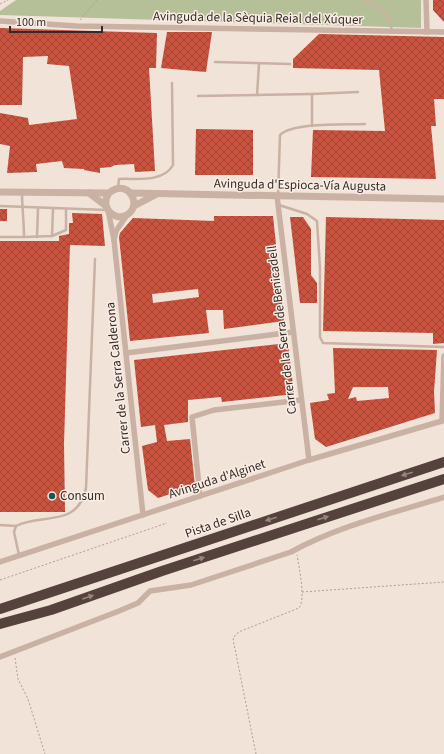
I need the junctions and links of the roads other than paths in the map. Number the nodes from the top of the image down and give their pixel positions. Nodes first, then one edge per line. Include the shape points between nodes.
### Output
1 (364, 0) edge
2 (426, 0) edge
3 (0, 21) edge
4 (392, 31) junction
5 (427, 32) junction
6 (444, 32) edge
7 (215, 62) dead end
8 (259, 64) junction
9 (290, 64) dead end
10 (172, 82) dead end
11 (358, 92) dead end
12 (312, 94) junction
13 (257, 95) junction
14 (198, 96) dead end
15 (365, 124) dead end
16 (312, 126) junction
17 (118, 188) junction
18 (0, 192) edge
19 (22, 192) junction
20 (89, 193) junction
21 (109, 193) junction
22 (130, 193) junction
23 (157, 194) junction
24 (278, 196) junction
25 (444, 199) edge
26 (278, 205) junction
27 (0, 206) edge
28 (134, 206) junction
29 (22, 207) junction
30 (107, 208) junction
31 (38, 209) junction
32 (53, 209) junction
33 (66, 210) junction
34 (127, 215) junction
35 (52, 236) junction
36 (0, 237) edge
37 (24, 237) junction
38 (37, 237) junction
39 (114, 240) junction
40 (95, 259) dead end
41 (293, 332) junction
42 (444, 347) edge
43 (126, 353) junction
44 (444, 356) edge
45 (302, 400) junction
46 (309, 460) junction
47 (444, 462) edge
48 (444, 479) edge
49 (200, 496) junction
50 (444, 497) edge
51 (143, 515) junction
52 (0, 525) edge
53 (16, 526) junction
54 (189, 546) junction
55 (19, 555) junction
56 (0, 562) edge
57 (0, 602) edge
58 (0, 609) edge
59 (51, 610) junction
60 (0, 624) edge
61 (0, 632) edge
62 (0, 657) edge

1 - 4 lane via 385,12 389,17
2 - 5 street
3 - 4 street, Avinguda de la Sèquia Reial del Xúquer via 76,26
4 - 5 street, Avinguda de la Sèquia Reial del Xúquer
5 - 6 street, Avinguda de la Sèquia Reial del Xúquer
7 - 8 lane
8 - 9 lane
8 - 13 lane
10 - 17 lane via 173,165 166,174 156,177 119,179
11 - 12 lane
12 - 13 lane
12 - 16 lane
13 - 14 lane
15 - 16 lane
16 - 24 lane via 286,130 280,135
17 - 21 street
17 - 22 street
18 - 19 street
19 - 20 street
19 - 29 lane
20 - 21 street
20 - 30 street
21 - 30 street via 105,201
22 - 23 street, Avinguda d'Espioca-Vía Augusta
22 - 28 street
23 - 24 street, Avinguda d'Espioca-Vía Augusta
23 - 28 street
24 - 25 street, Avinguda d'Espioca-Vía Augusta
24 - 26 street, Carrer de la Serra de Benicadell
26 - 41 street, Carrer de la Serra de Benicadell
26 - 42 lane via 307,214 317,221 320,337 323,342
27 - 29 lane
28 - 34 street
29 - 31 lane
29 - 37 lane
30 - 33 lane
30 - 34 street via 114,216
30 - 39 street, Carrer de la Serra Calderona
31 - 32 lane
31 - 38 lane
32 - 33 lane
32 - 35 lane
33 - 35 lane via 66,230
34 - 39 street
35 - 38 lane
36 - 37 lane
37 - 38 lane
39 - 43 street, Carrer de la Serra Calderona
40 - 53 lane via 84,499 77,508 59,518
41 - 43 street
41 - 45 street, Carrer de la Serra de Benicadell
43 - 51 street, Carrer de la Serra Calderona
44 - 46 street, Avinguda d'Alginet via 442,421
45 - 46 street, Carrer de la Serra de Benicadell
45 - 49 street via 214,410 192,417
46 - 49 street, Avinguda d'Alginet
47 -> 54 highway, Pista de Silla
59 -> 48 highway
49 - 51 street, Avinguda d'Alginet
50 - 62 street via 364,522 297,549 191,585 150,591 138,603
51 - 55 street, Avinguda d'Alginet
52 - 53 lane
53 - 55 lane via 14,532
54 - 57 highway via 172,546
54 - 58 highway, Pista de Silla
55 - 56 street, Avinguda d'Alginet
59 - 60 highway
59 - 61 highway via 35,620

